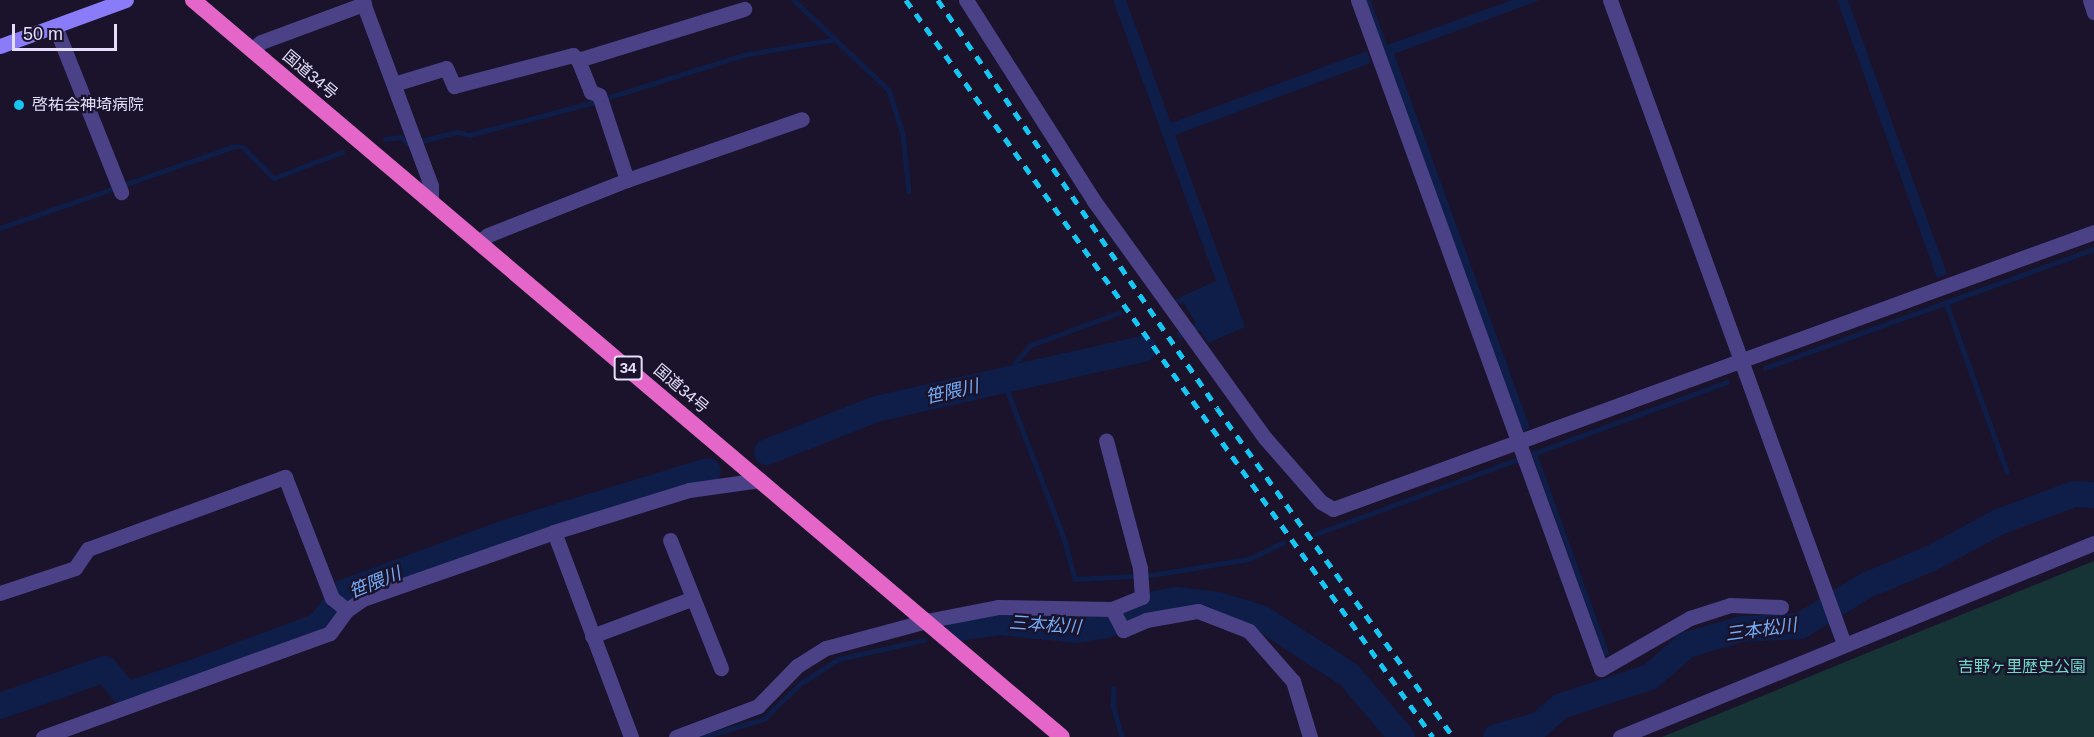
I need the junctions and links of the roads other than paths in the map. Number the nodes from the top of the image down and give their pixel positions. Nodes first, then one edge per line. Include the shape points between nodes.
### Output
1 (126, 0) edge
2 (193, 0) edge
3 (966, 0) edge
4 (1358, 0) edge
5 (1610, 0) edge
6 (2090, 0) edge
7 (363, 2) edge
8 (744, 9) dead end
9 (2094, 12) edge
10 (55, 26) junction
11 (0, 46) edge
12 (252, 49) junction
13 (578, 60) junction
14 (394, 84) junction
15 (802, 119) dead end
16 (627, 180) junction
17 (118, 185) dead end
18 (431, 200) junction
19 (2094, 232) edge
20 (480, 241) junction
21 (1741, 360) junction
22 (1106, 440) dead end
23 (1522, 451) junction
24 (760, 480) junction
25 (554, 532) junction
26 (670, 540) dead end
27 (2094, 543) edge
28 (0, 593) edge
29 (691, 599) junction
30 (1781, 607) dead end
31 (1112, 609) junction
32 (346, 610) junction
33 (926, 621) junction
34 (592, 636) junction
35 (1844, 644) junction
36 (721, 668) dead end
37 (43, 737) edge
38 (631, 737) edge
39 (676, 737) edge
40 (1062, 737) edge
41 (1310, 737) edge
42 (1620, 737) edge

1 - 10 main road
2 - 12 highway, 国道34号 / 34
3 - 23 street via 1088,191 1265,438 1321,502 1333,509
4 - 23 street
5 - 21 street
6 - 9 street
7 - 12 street
7 - 14 street
8 - 13 street
10 - 11 main road
10 - 17 street
12 - 18 highway, 国道34号 / 34
13 - 14 street via 573,55 454,86 446,68
13 - 16 street via 591,92 600,100
14 - 18 street via 431,186
15 - 16 street
16 - 20 street via 488,234
18 - 20 highway, 国道34号 / 34
19 - 21 street
20 - 24 highway, 国道34号 / 34
21 - 23 street
21 - 35 street via 1829,587
22 - 31 street via 1141,575 1142,597
23 - 30 street via 1601,669 1690,618 1730,605
24 - 25 street via 689,490
24 - 33 highway, 国道34号 / 34
25 - 32 street via 363,599
25 - 34 street
26 - 29 street
27 - 35 street
28 - 32 street via 75,568 88,549 285,477 332,598
29 - 34 street
29 - 36 street
31 - 33 street via 998,607
31 - 41 street via 1123,630 1146,620 1198,611 1249,631 1293,681
32 - 37 street via 330,633
33 - 39 street via 826,648 797,666 759,706
33 - 40 highway, 国道34号 / 34
34 - 38 street
35 - 42 street

